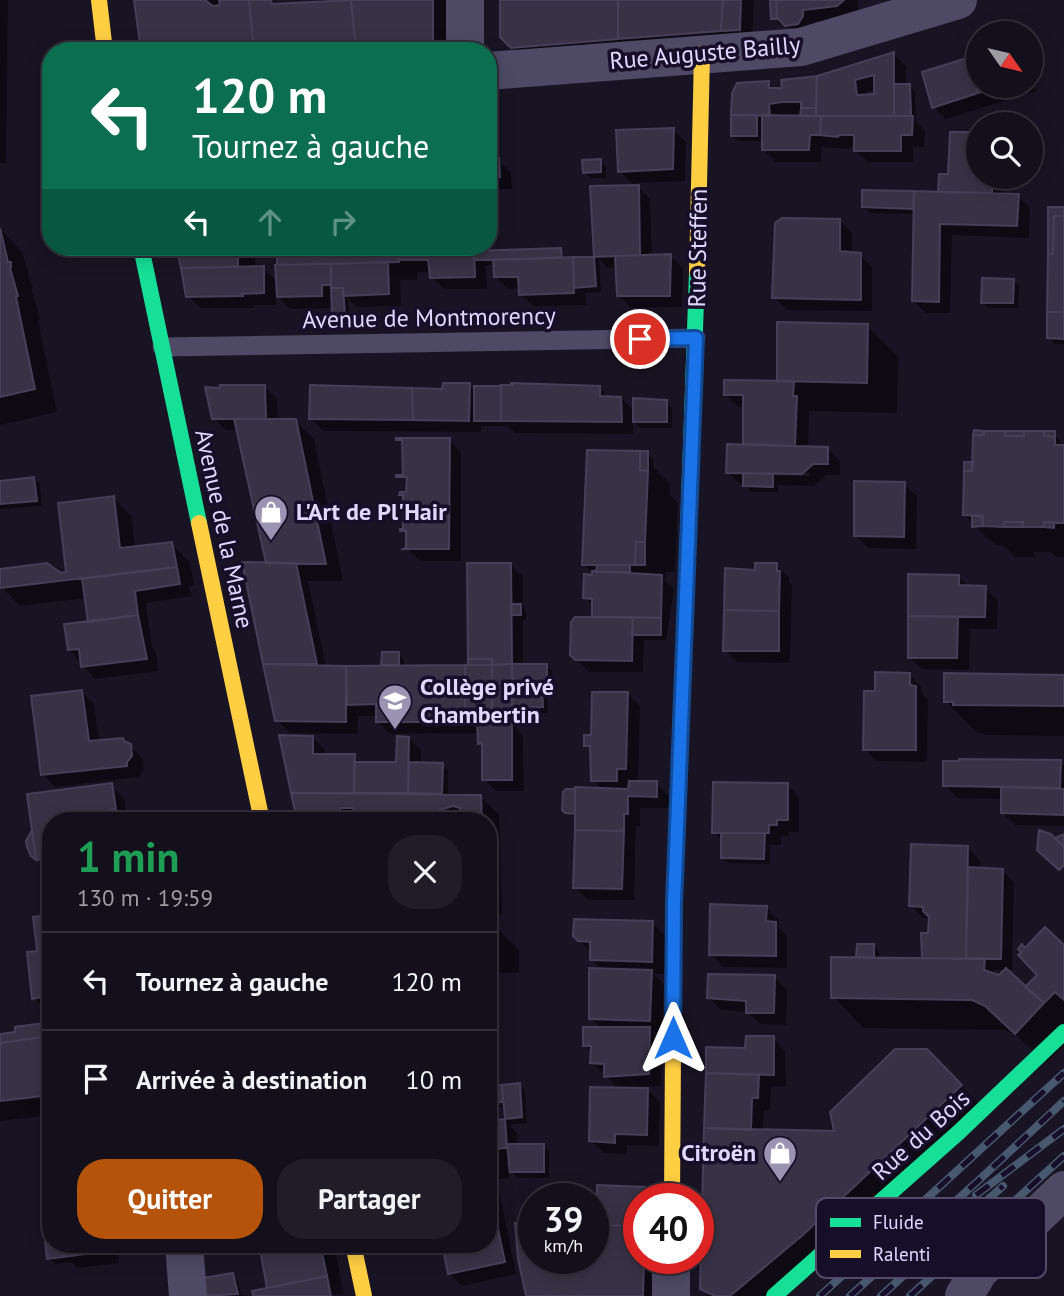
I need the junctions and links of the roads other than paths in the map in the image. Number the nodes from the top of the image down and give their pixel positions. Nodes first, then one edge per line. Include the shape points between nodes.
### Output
1 (99, 0) edge
2 (465, 0) edge
3 (958, 0) edge
4 (104, 42) edge
5 (465, 42) edge
6 (702, 54) junction
7 (497, 70) edge
8 (143, 256) edge
9 (696, 338) junction
10 (162, 347) junction
11 (260, 812) edge
12 (1064, 1032) edge
13 (672, 1183) edge
14 (1064, 1190) edge
15 (885, 1198) edge
16 (1046, 1207) edge
17 (185, 1253) edge
18 (355, 1253) edge
19 (816, 1259) edge
20 (671, 1274) edge
21 (974, 1278) edge
22 (188, 1296) edge
23 (364, 1296) edge
24 (671, 1296) edge
25 (774, 1296) edge
26 (964, 1296) edge

1 - 4 street
2 - 5 street
3 - 6 street, Rue Auguste Bailly via 801,47
6 - 7 street, Rue Auguste Bailly
6 - 9 street, Rue Steffen
8 - 10 street, Avenue de la Marne
9 - 10 lane, Avenue de Montmorency
9 - 13 street, Rue Steffen via 674,904
10 - 11 street, Avenue de la Marne
12 - 15 street, Rue du Bois
14 - 16 street
17 - 22 street
18 - 23 street
19 - 25 street, Rue du Bois
20 - 24 street
21 - 26 street

